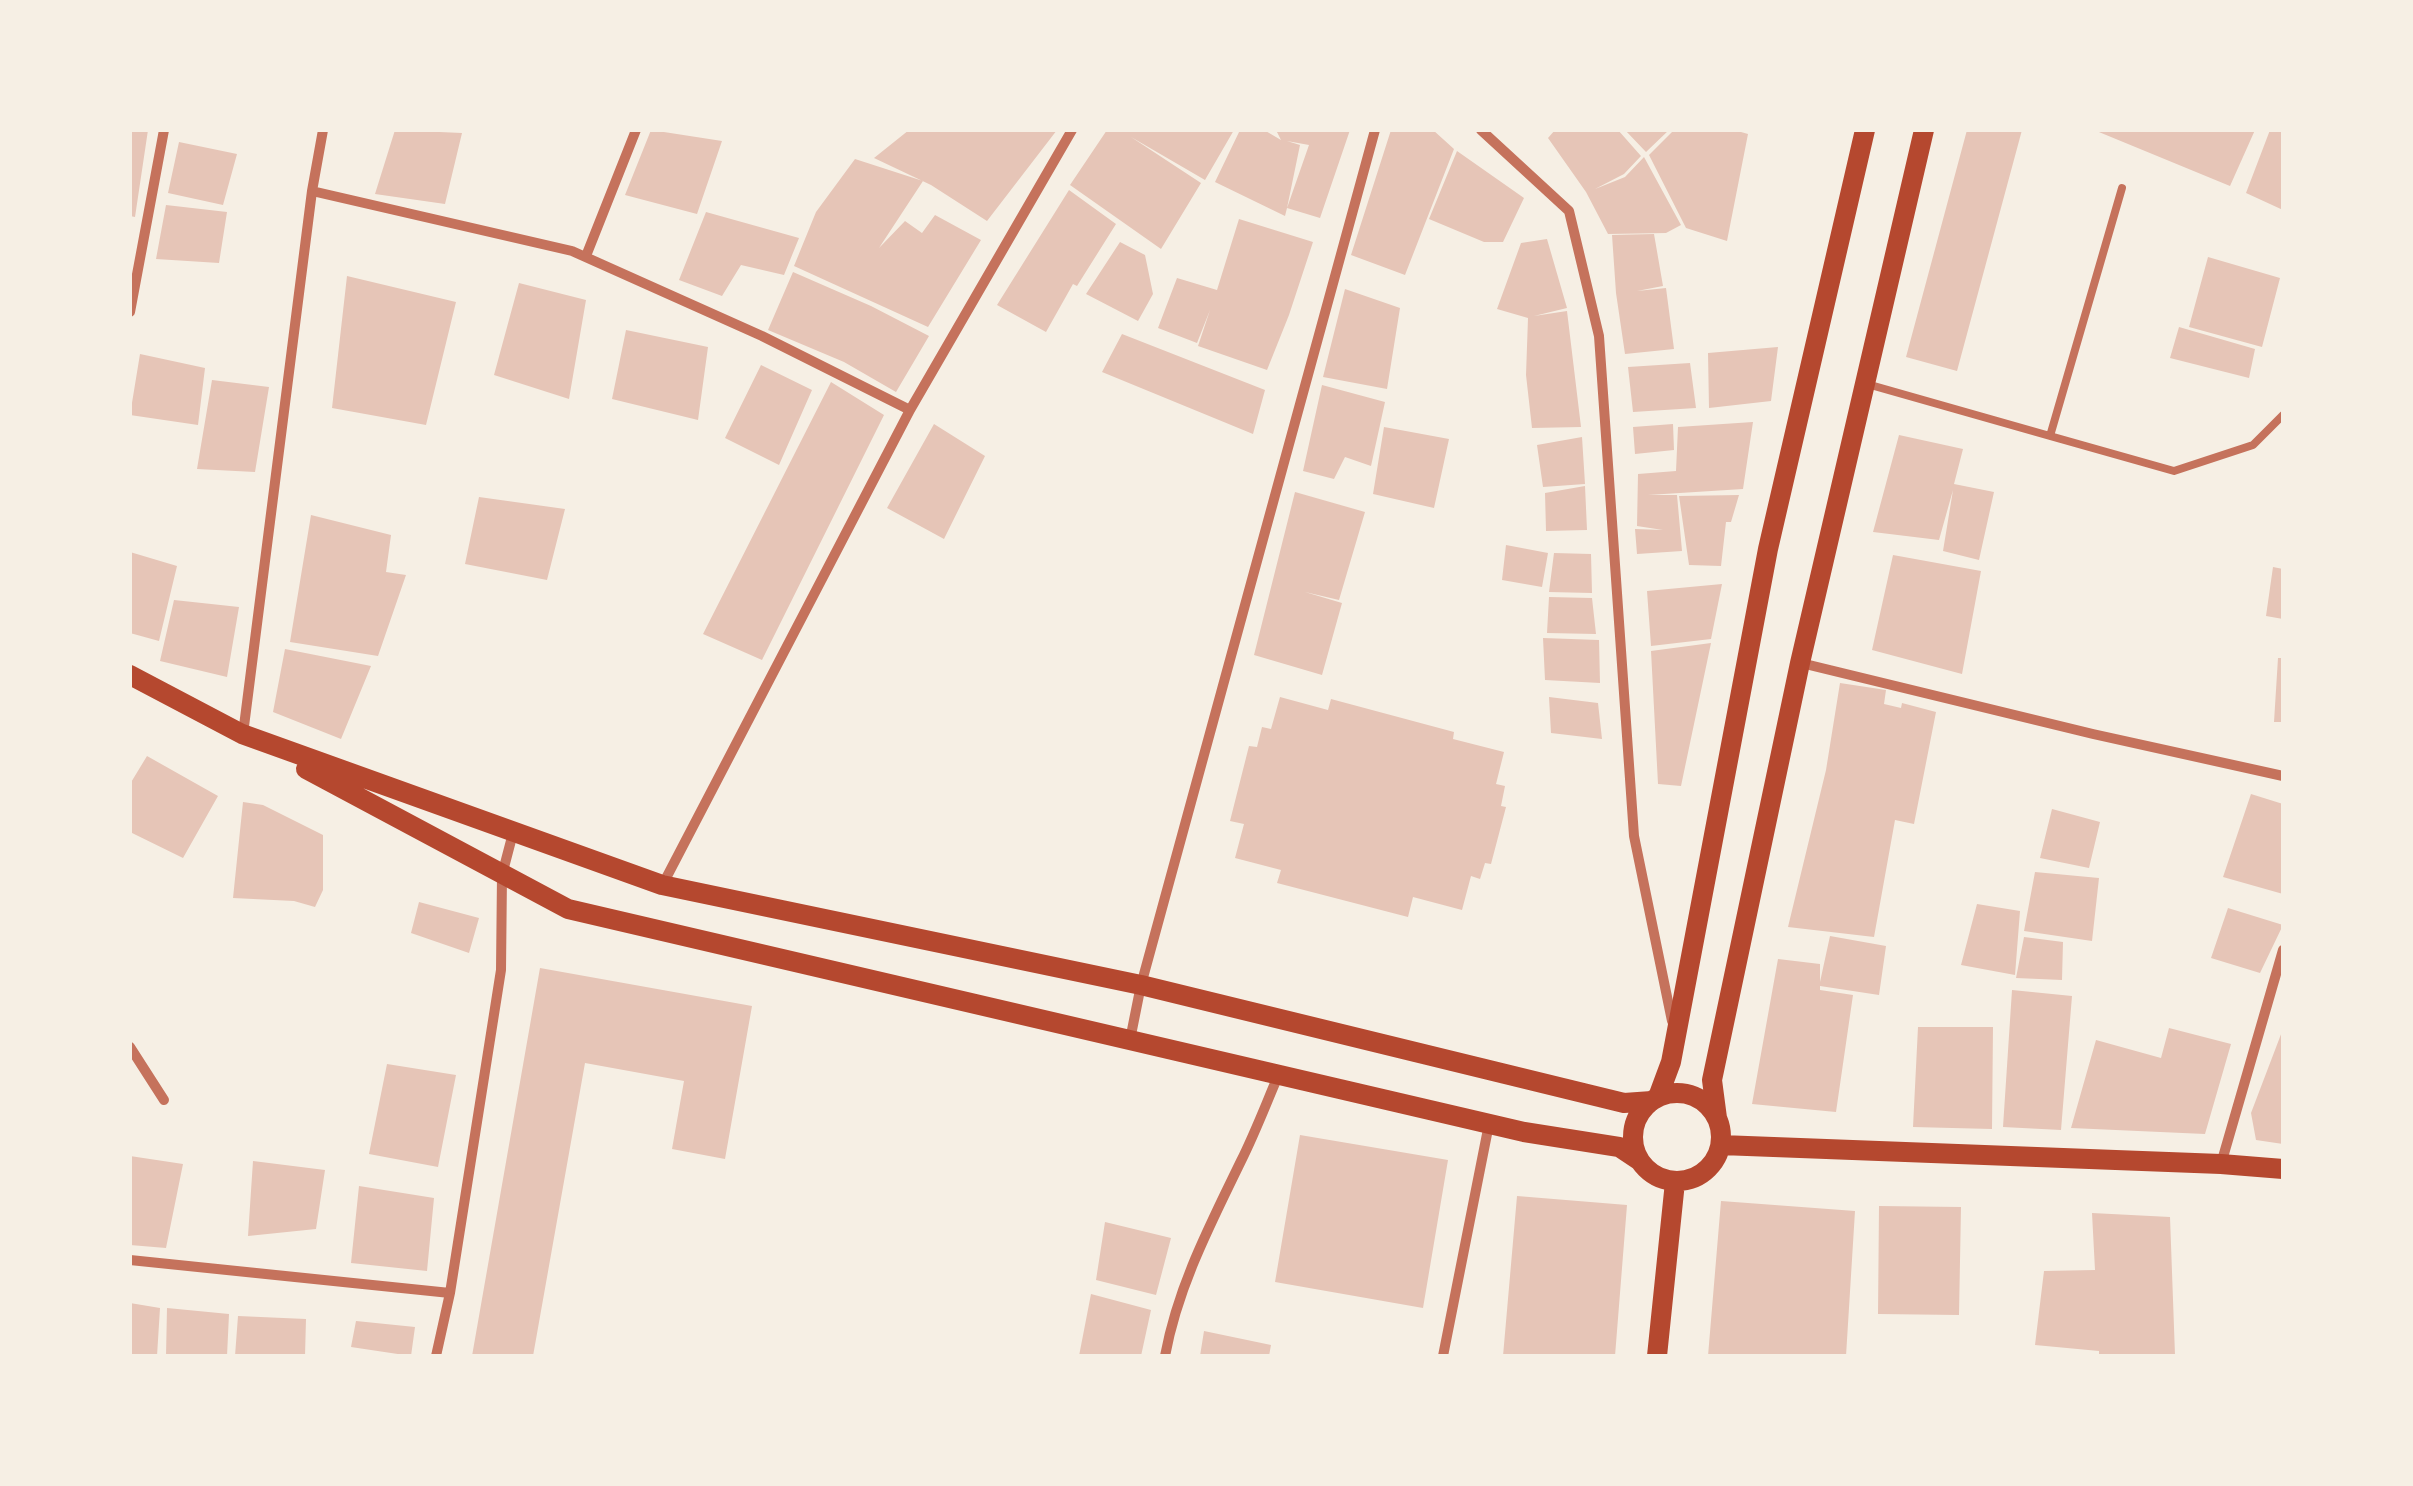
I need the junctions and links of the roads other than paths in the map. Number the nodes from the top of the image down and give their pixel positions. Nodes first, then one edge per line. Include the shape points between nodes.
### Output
1 (164, 130) edge
2 (323, 130) edge
3 (636, 130) edge
4 (1072, 130) edge
5 (1375, 130) edge
6 (1480, 130) edge
7 (1865, 130) edge
8 (1924, 130) edge
9 (2122, 188) dead end
10 (312, 191) junction
11 (586, 256) junction
12 (130, 312) edge
13 (1864, 383) junction
14 (910, 410) junction
15 (2283, 415) edge
16 (2050, 436) junction
17 (1800, 663) junction
18 (130, 675) edge
19 (242, 734) junction
20 (2283, 776) edge
21 (514, 833) junction
22 (502, 875) junction
23 (662, 885) junction
24 (2283, 950) edge
25 (1141, 985) junction
26 (1674, 1034) junction
27 (1130, 1041) junction
28 (130, 1047) edge
29 (1278, 1076) junction
30 (1655, 1099) junction
31 (164, 1100) dead end
32 (1717, 1118) junction
33 (1489, 1124) junction
34 (1721, 1146) junction
35 (1640, 1161) junction
36 (2221, 1164) junction
37 (2283, 1169) edge
38 (1675, 1182) junction
39 (130, 1260) edge
40 (450, 1293) junction
41 (436, 1356) edge
42 (1165, 1356) edge
43 (1443, 1356) edge
44 (1657, 1356) edge

1 - 12 street
2 - 10 street
3 - 11 street
4 - 14 street
5 - 25 street
6 - 26 street via 1569,211 1600,336 1634,836
7 - 26 main road via 1772,530
8 - 13 main road
9 - 16 lane
10 - 11 street
10 - 19 street
11 - 14 street
13 - 16 lane
13 - 17 main road
14 - 23 street
15 - 16 lane via 2253,444 2174,471
17 - 20 street
17 - 32 main road via 1712,1080
18 - 19 main road
19 - 21 main road
19 - 22 main road
21 - 22 street
21 - 23 main road
22 - 27 main road via 568,908
22 - 40 street via 501,970
23 - 25 main road
24 - 36 street
25 - 27 street
25 - 30 main road via 1624,1103
26 - 30 main road
27 - 29 main road
28 - 31 street
29 - 33 main road
29 - 42 street via 1203,1238
30 - 32 main road via 1685,1093
30 - 35 main road via 1635,1122
32 - 34 main road
33 - 35 main road via 1618,1148
33 - 43 street
34 - 36 main road
34 - 38 main road via 1700,1176
35 - 38 main road
36 - 37 main road
38 - 44 main road
39 - 40 street
40 - 41 street

